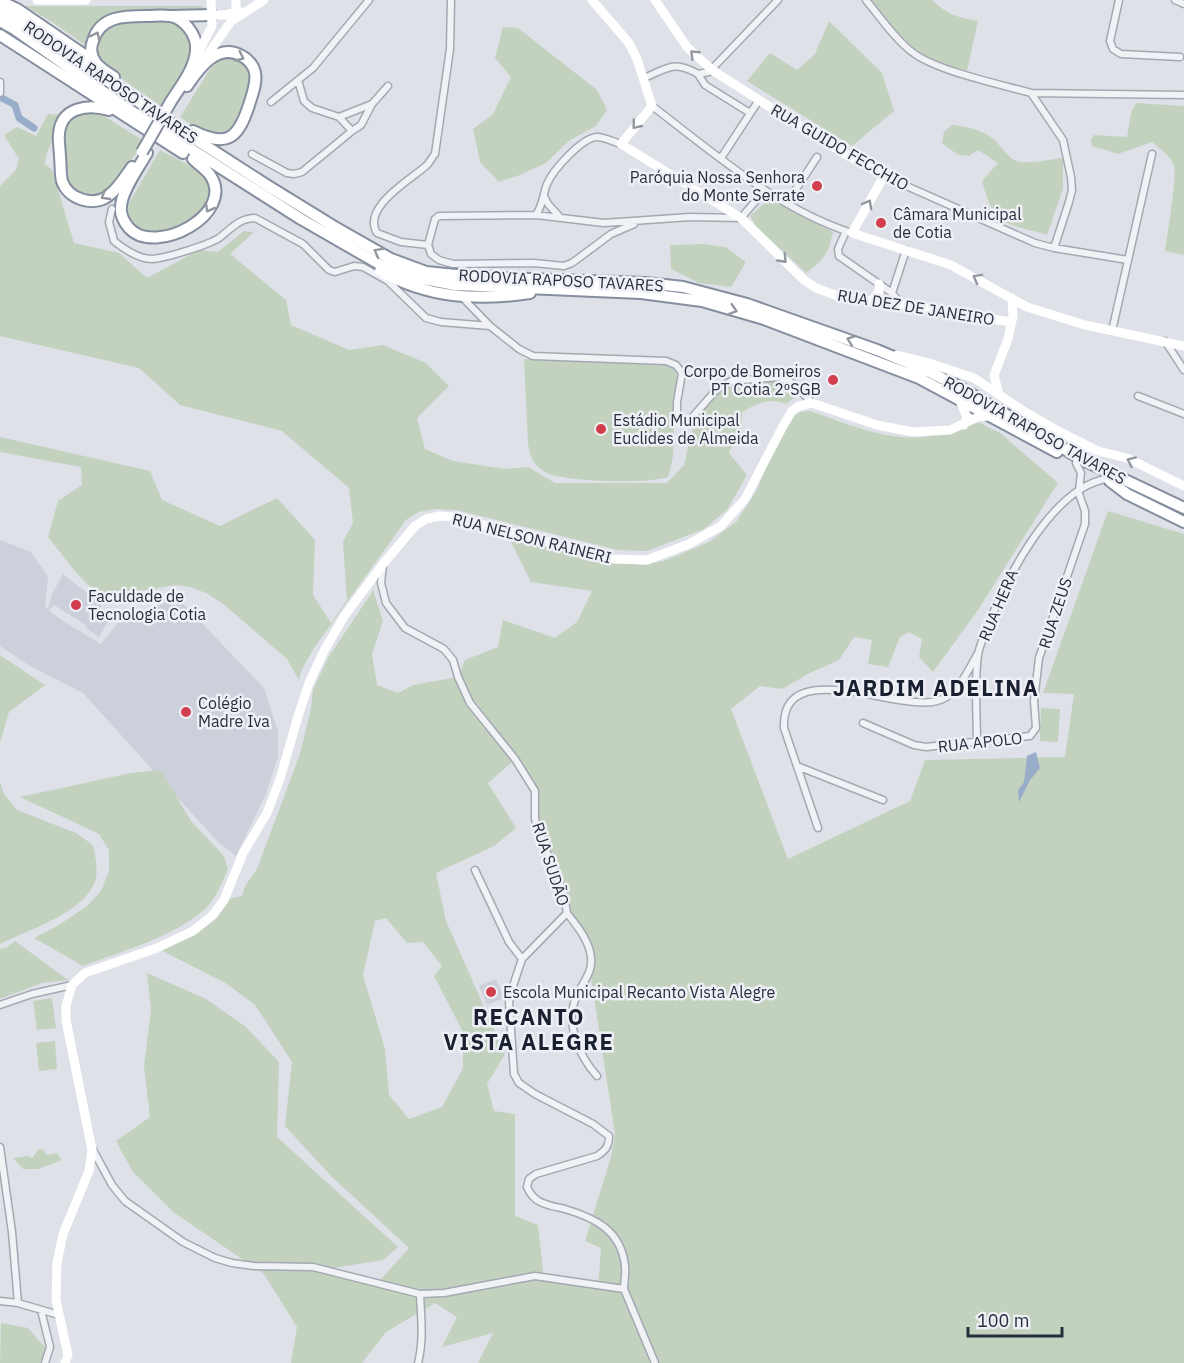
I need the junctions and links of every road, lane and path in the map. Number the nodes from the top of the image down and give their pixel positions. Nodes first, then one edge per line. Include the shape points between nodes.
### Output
1 (37, 0) edge
2 (86, 0) edge
3 (211, 0) edge
4 (236, 0) edge
5 (264, 0) edge
6 (369, 0) edge
7 (451, 0) edge
8 (778, 0) edge
9 (866, 0) edge
10 (1119, 0) edge
11 (1175, 0) edge
12 (0, 1) edge
13 (592, 1) edge
14 (659, 2) edge
15 (1184, 4) edge
16 (0, 10) edge
17 (212, 15) junction
18 (172, 16) junction
19 (234, 16) junction
20 (0, 24) edge
21 (0, 35) edge
22 (1180, 57) dead end
23 (96, 63) junction
24 (193, 64) junction
25 (712, 70) junction
26 (698, 74) junction
27 (193, 78) junction
28 (644, 78) junction
29 (298, 80) junction
30 (0, 82) edge
31 (388, 86) dead end
32 (0, 93) edge
33 (1031, 93) junction
34 (94, 95) junction
35 (1184, 95) edge
36 (132, 98) junction
37 (759, 100) junction
38 (271, 102) dead end
39 (172, 104) junction
40 (372, 104) junction
41 (652, 106) junction
42 (118, 112) junction
43 (750, 113) junction
44 (339, 117) junction
45 (167, 122) junction
46 (352, 131) junction
47 (621, 144) junction
48 (144, 152) junction
49 (252, 154) dead end
50 (1152, 154) dead end
51 (817, 157) dead end
52 (721, 158) junction
53 (193, 159) junction
54 (884, 176) junction
55 (765, 190) junction
56 (544, 195) junction
57 (787, 203) junction
58 (112, 208) dead end
59 (536, 215) junction
60 (560, 217) junction
61 (741, 218) junction
62 (301, 219) junction
63 (639, 222) junction
64 (849, 232) junction
65 (338, 242) junction
66 (428, 245) junction
67 (1054, 248) junction
68 (906, 250) junction
69 (1128, 260) junction
70 (879, 284) junction
71 (560, 289) junction
72 (892, 293) junction
73 (462, 297) junction
74 (1012, 298) junction
75 (872, 300) junction
76 (901, 304) junction
77 (1028, 307) junction
78 (1012, 319) junction
79 (490, 327) junction
80 (1112, 331) junction
81 (1184, 340) edge
82 (1166, 341) junction
83 (1184, 346) edge
84 (877, 350) junction
85 (1184, 370) edge
86 (994, 375) junction
87 (979, 382) junction
88 (999, 395) junction
89 (1138, 396) dead end
90 (960, 401) junction
91 (812, 403) junction
92 (1184, 414) edge
93 (989, 416) junction
94 (964, 425) junction
95 (1076, 463) junction
96 (1108, 480) junction
97 (1184, 486) edge
98 (1078, 491) junction
99 (1180, 506) edge
100 (1184, 514) edge
101 (1184, 522) edge
102 (383, 564) junction
103 (978, 653) junction
104 (863, 723) dead end
105 (1030, 736) joint
106 (977, 743) junction
107 (797, 766) junction
108 (883, 800) dead end
109 (818, 828) dead end
110 (475, 870) dead end
111 (567, 913) junction
112 (522, 959) junction
113 (72, 985) junction
114 (0, 1005) edge
115 (597, 1076) dead end
116 (0, 1147) edge
117 (93, 1150) junction
118 (624, 1289) junction
119 (420, 1294) junction
120 (0, 1301) edge
121 (18, 1303) junction
122 (41, 1310) junction
123 (59, 1315) junction
124 (67, 1360) edge
125 (46, 1361) edge
126 (418, 1363) edge
127 (656, 1363) edge

1 - 2 main road
3 - 17 main road
4 - 19 main road
5 - 19 main road
6 - 29 street via 333,46
7 - 66 street via 450,49 435,154 385,199 374,225 377,233 389,238
8 - 25 street
9 - 33 street via 895,36 935,65
10 - 22 street via 1110,41 1113,49 1121,54
11 - 15 street
12 - 23 highway
13 - 28 main road via 629,44
25 -> 14 main road, RUA GUIDO FECCHIO via 687,47
16 - 36 highway, RODOVIA RAPOSO TAVARES
17 - 18 highway
17 - 19 main road
17 - 24 main road via 209,35
23 -> 18 highway via 91,54 94,35 112,18
18 - 24 highway via 183,22 194,37
19 - 27 main road
20 - 34 highway
20 - 62 highway, RODOVIA RAPOSO TAVARES via 14,28 128,109
21 - 34 highway
23 - 36 highway
24 - 39 highway
25 - 26 street
25 - 37 main road, RUA GUIDO FECCHIO
26 - 28 street via 678,66
26 - 43 street via 705,85
27 - 39 highway
27 -> 45 highway via 210,58 227,51 250,62 255,83 239,130 232,137 215,140
28 - 41 main road
29 - 38 street
29 - 44 street via 304,100 312,108
30 - 32 street
31 - 40 street
33 - 35 street
33 - 67 street via 1063,140 1071,177 1072,190
34 - 42 highway, RODOVIA RAPOSO TAVARES
36 - 45 highway, RODOVIA RAPOSO TAVARES
37 - 43 street
37 - 54 main road, RUA GUIDO FECCHIO
39 - 48 highway, bridge
40 - 44 street
40 - 46 street via 361,125
41 -> 47 main road
41 - 52 street
48 -> 42 highway via 116,189 103,199 78,198 67,189 58,135 64,118 90,105
42 - 53 highway, RODOVIA RAPOSO TAVARES
43 - 52 street
44 - 46 street
84 -> 45 highway, RODOVIA RAPOSO TAVARES via 747,304 683,287 426,272 362,243
46 - 49 street via 302,172 294,174
47 - 56 street via 598,137 585,141 547,183
47 - 61 main road, RUA DEZ DE JANEIRO
53 -> 48 highway via 213,182 214,197 209,211 181,230 147,238 129,228 120,207
50 - 69 street
51 - 57 street
52 - 55 street
53 - 62 highway
64 -> 54 main road
54 - 67 street, RUA GUIDO FECCHIO via 1008,233
55 - 57 street
55 - 61 street
56 - 59 street
56 - 60 street
57 - 64 street
58 - 79 street via 109,222 114,241 134,254 151,259 198,247 218,239 247,218 255,218 303,244 329,270 363,267 388,281 426,318
59 - 60 street
59 - 66 street via 439,216
60 - 63 street via 604,223
61 - 63 street
61 -> 75 main road, RUA DEZ DE JANEIRO via 816,288
62 - 65 highway, RODOVIA RAPOSO TAVARES
63 - 66 street via 610,234 564,266 453,264 431,254
64 - 68 main road
64 - 70 street via 838,249 839,256
65 - 71 highway, RODOVIA RAPOSO TAVARES via 381,265 430,282
65 - 73 highway via 351,254 402,283
67 - 69 street, RUA GUIDO FECCHIO
68 - 72 street
74 -> 68 main road via 951,265
69 - 80 street
70 - 72 street
70 - 75 main road via 879,292
71 - 73 highway
71 -> 90 highway, RODOVIA RAPOSO TAVARES via 641,292 702,301 874,360 919,378
72 - 76 street
73 - 79 street
74 - 77 main road
74 - 78 main road
75 - 76 main road, RUA DEZ DE JANEIRO
76 - 78 main road, RUA DEZ DE JANEIRO
77 - 78 main road
77 - 80 main road
78 - 86 main road
79 - 91 street via 533,356 643,359 676,365 682,373 677,416 682,422 688,421 717,389 731,381 780,377 795,384
80 - 82 main road
81 - 82 main road
82 - 83 main road
82 - 85 street
84 - 87 main road via 956,371
84 - 99 highway, RODOVIA RAPOSO TAVARES via 959,387 1083,460
86 - 87 main road
86 - 88 main road
87 - 88 main road
97 -> 88 main road via 1127,458 1098,451
89 - 92 street
90 - 93 highway, RODOVIA RAPOSO TAVARES
90 - 94 main road via 967,417
91 - 94 main road via 877,425 913,432 936,432
91 - 102 main road, RUA NELSON RAINERI via 792,411 746,499 721,526 673,551 647,560 612,559 439,516 415,526
93 - 94 main road
93 - 95 highway, RODOVIA RAPOSO TAVARES
95 - 96 highway, RODOVIA RAPOSO TAVARES
95 - 98 street, RUA ZEUS via 1081,473
96 - 98 street, RUA HERA via 1094,480
96 - 100 highway, RODOVIA RAPOSO TAVARES
96 - 101 highway
98 - 103 street, RUA HERA via 1054,513 1014,566
98 - 105 street, RUA ZEUS via 1085,524 1040,658 1034,701 1036,728
102 - 111 street, RUA SUDÃO via 381,583 392,612 405,628 444,649 453,660 470,703 535,791 537,829 563,891
102 - 113 main road, RUA NELSON RAINERI via 325,649 298,713 267,813 213,915 194,931 85,973
103 - 106 street, RUA HERA
103 - 107 street via 955,691 939,701 918,703 844,690 817,689 801,694 789,702 784,715 784,728
104 - 106 street, RUA APOLO via 914,745
105 - 106 street, RUA APOLO
107 - 108 street
107 - 109 street
110 - 112 street via 509,942
111 - 112 street, RUA SUDÃO
111 - 115 street via 582,933 591,956 590,971 572,1006 572,1019 582,1056
112 - 118 street, RUA SUDÃO via 509,1002 514,1074 519,1083 535,1094 609,1136 606,1150 597,1156 537,1174 529,1179 527,1187 531,1197 546,1205 606,1226 619,1246 625,1266
113 - 114 street
113 - 117 main road via 66,1020
116 - 121 street
117 - 119 street via 125,1201 183,1242 215,1258 244,1266 312,1267
117 - 123 main road via 89,1171 59,1248
118 - 119 street via 536,1276
118 - 127 street
119 - 126 street via 422,1330
120 - 121 street
121 - 122 street
122 - 123 street
122 - 125 street via 50,1347
123 - 124 main road

